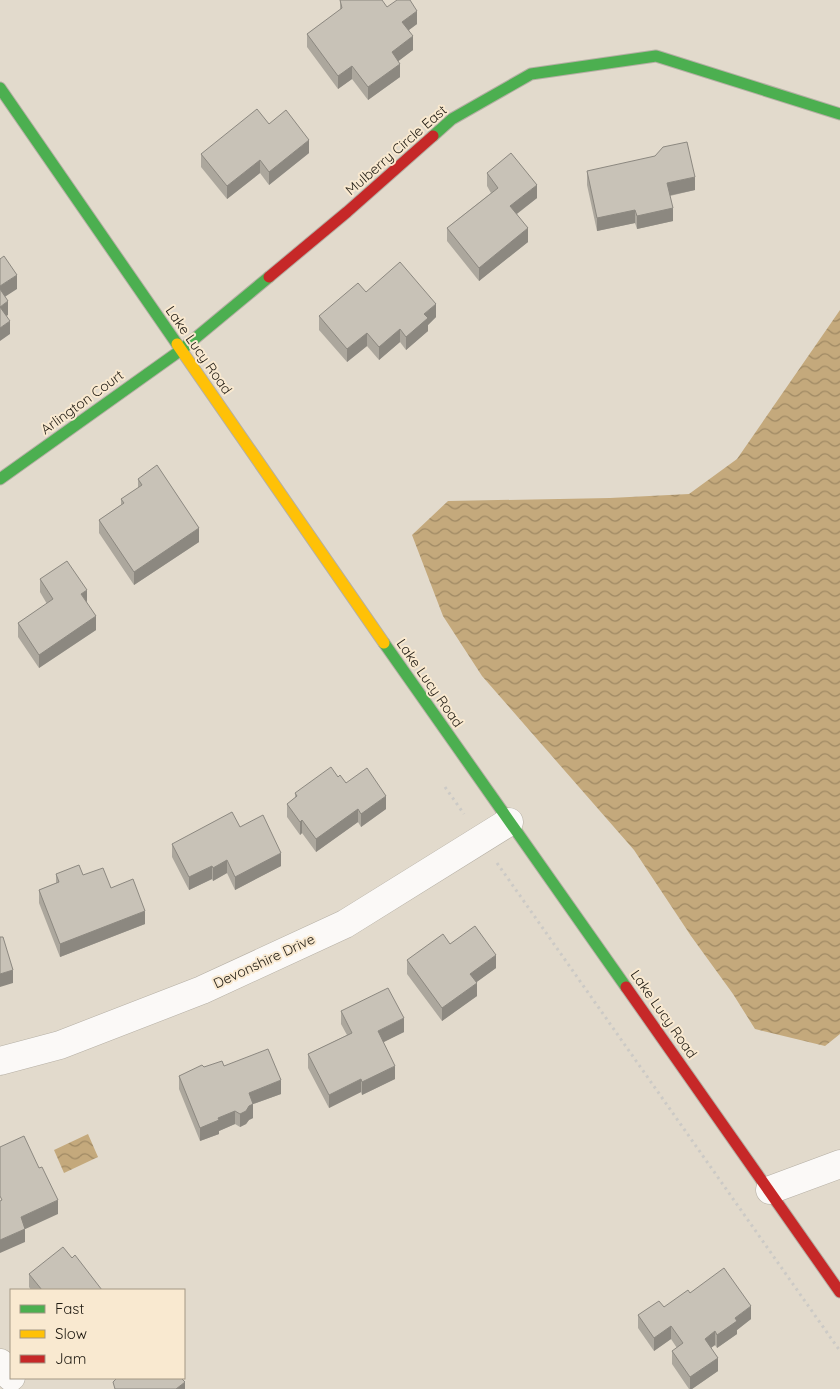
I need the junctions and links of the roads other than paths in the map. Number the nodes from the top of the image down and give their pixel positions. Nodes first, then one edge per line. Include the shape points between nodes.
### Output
1 (0, 88) edge
2 (840, 114) edge
3 (181, 350) junction
4 (0, 480) edge
5 (509, 822) junction
6 (0, 1061) edge
7 (840, 1164) edge
8 (770, 1190) junction
9 (840, 1292) edge
10 (0, 1363) edge
11 (10, 1377) edge
12 (12, 1379) edge
13 (20, 1389) edge

1 - 3 street, Lake Lucy Road
2 - 3 street, Mulberry Circle East via 656,56 532,74 452,119 347,212
3 - 4 street, Arlington Court
3 - 5 street, Lake Lucy Road
5 - 6 street, Devonshire Drive via 345,924 202,990 60,1045
5 - 8 street, Lake Lucy Road
7 - 8 street
8 - 9 street, Lake Lucy Road
10 - 11 street
12 - 13 street

